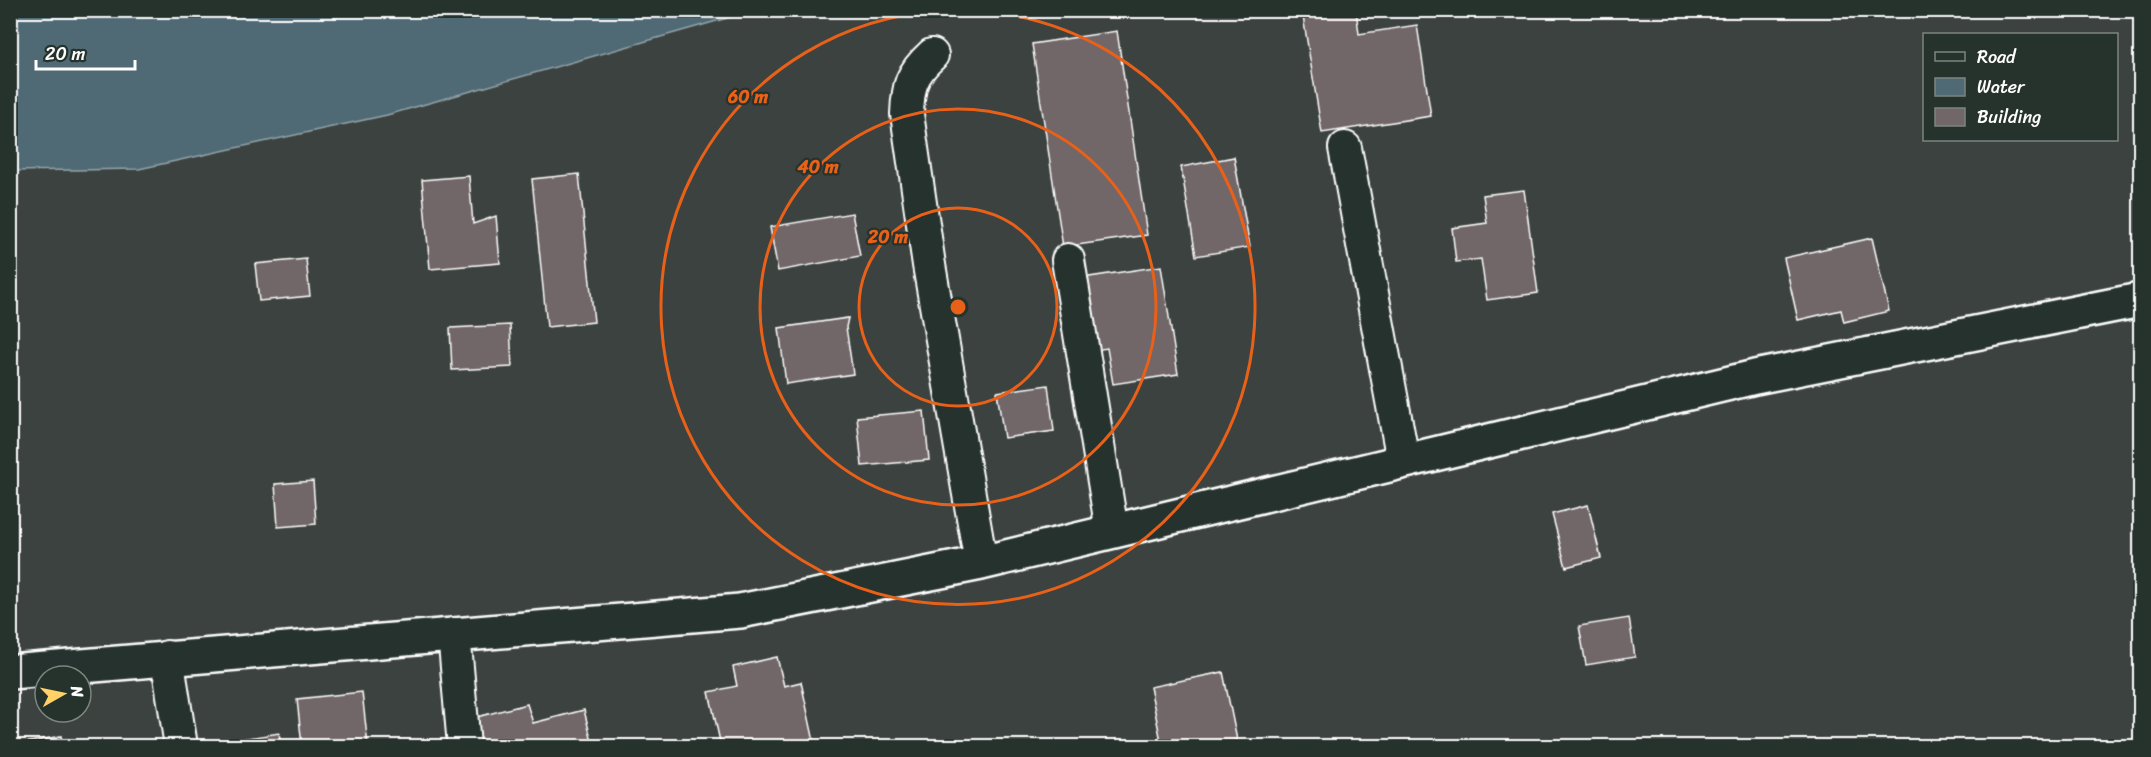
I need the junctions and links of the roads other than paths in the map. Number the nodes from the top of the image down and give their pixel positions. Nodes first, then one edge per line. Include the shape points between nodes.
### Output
1 (932, 55) dead end
2 (1345, 148) dead end
3 (1068, 261) dead end
4 (2140, 300) edge
5 (1403, 460) junction
6 (1112, 531) junction
7 (981, 563) junction
8 (454, 634) junction
9 (167, 657) junction
10 (10, 672) edge
11 (181, 747) edge
12 (464, 747) edge

1 - 7 street via 916,69 908,92 907,114
2 - 5 street
3 - 6 street
4 - 5 street via 1755,377
5 - 6 street
6 - 7 street
7 - 8 street via 740,611
8 - 9 street
8 - 12 street
9 - 10 street
9 - 11 street

